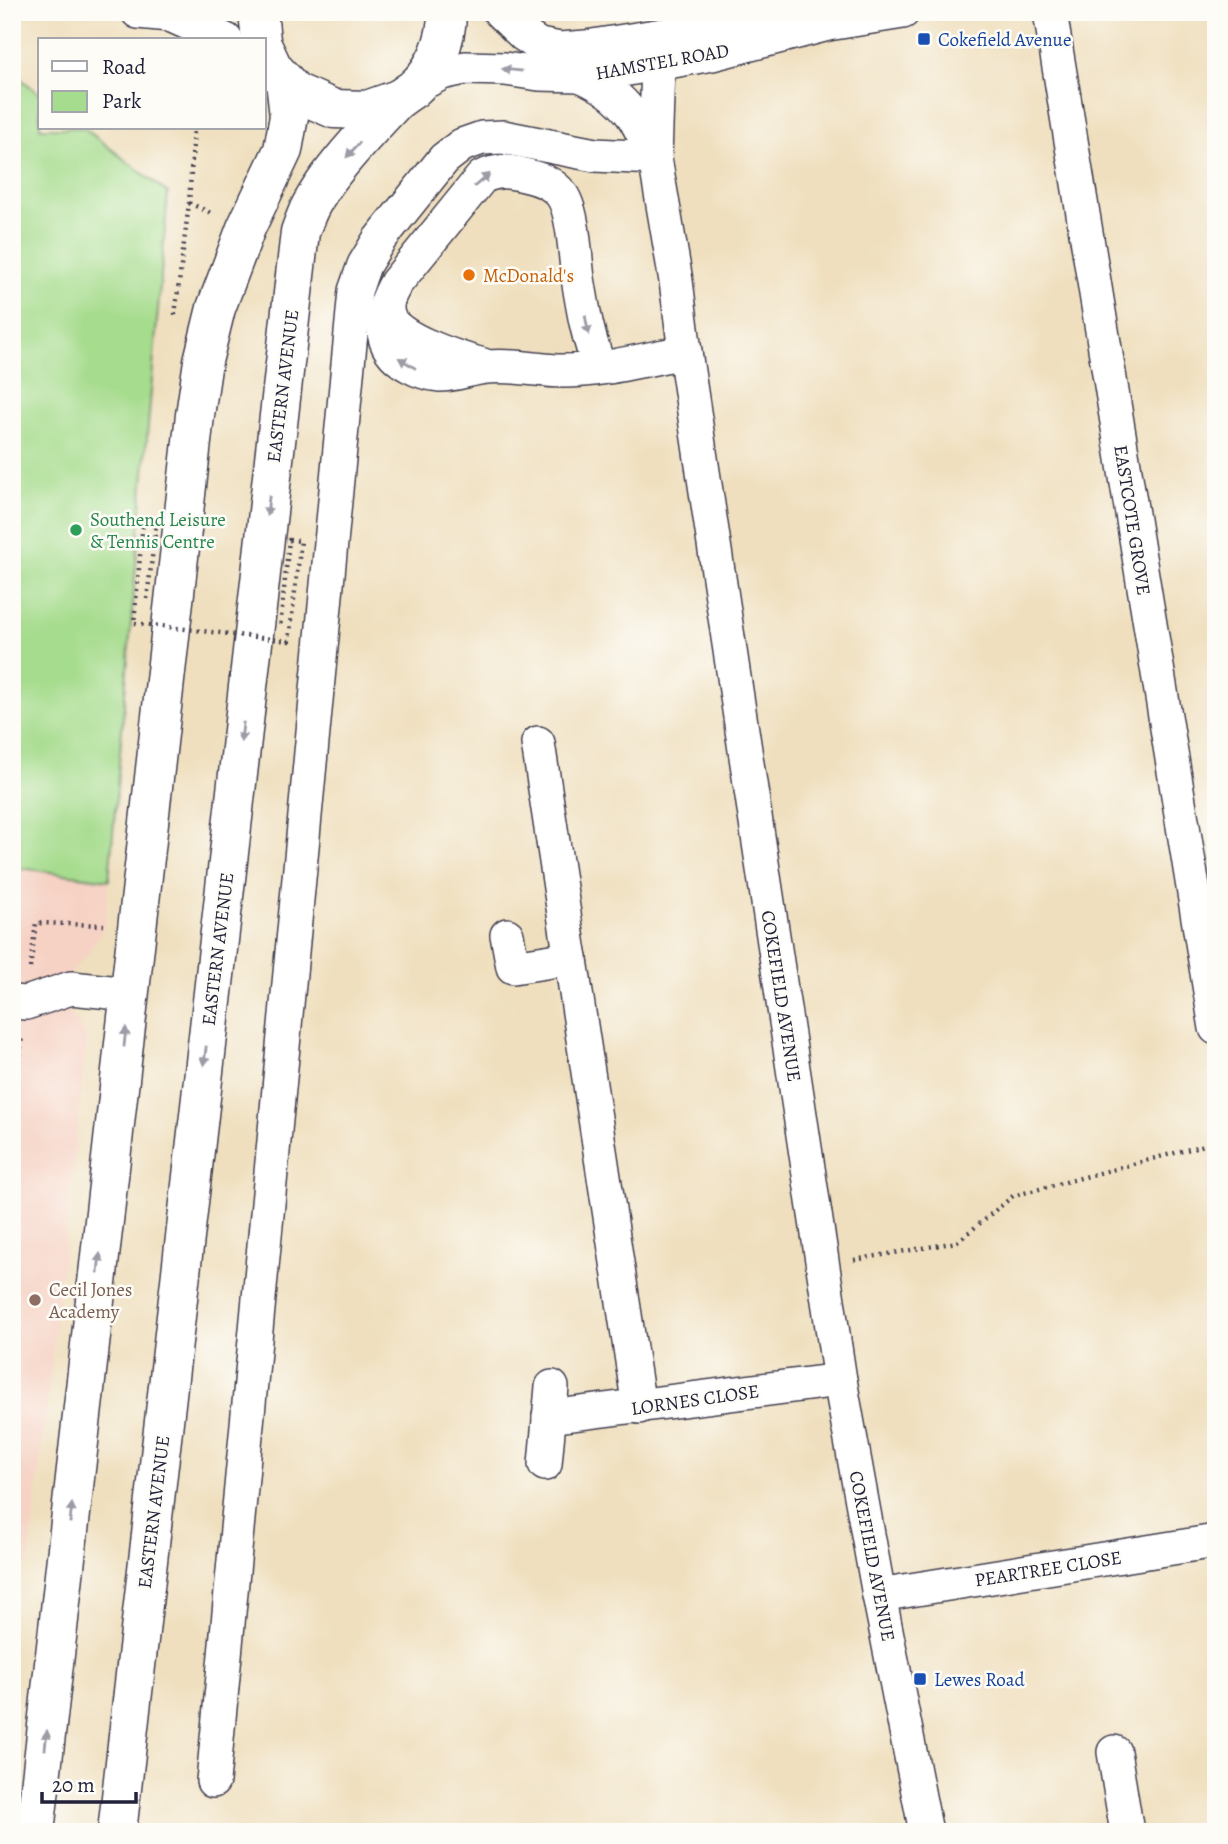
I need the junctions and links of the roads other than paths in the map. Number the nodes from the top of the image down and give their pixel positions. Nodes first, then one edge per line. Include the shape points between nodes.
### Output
1 (258, 12) edge
2 (447, 12) edge
3 (500, 12) edge
4 (903, 12) edge
5 (1050, 12) edge
6 (165, 13) edge
7 (827, 18) edge
8 (221, 38) edge
9 (264, 38) edge
10 (270, 60) edge
11 (583, 61) junction
12 (658, 65) junction
13 (406, 94) junction
14 (655, 158) junction
15 (685, 352) junction
16 (600, 367) junction
17 (538, 743) dead end
18 (507, 935) dead end
19 (570, 958) junction
20 (130, 994) junction
21 (19, 1002) edge
22 (1216, 1028) edge
23 (840, 1380) junction
24 (639, 1406) junction
25 (545, 1464) dead end
26 (1216, 1541) edge
27 (879, 1595) junction
28 (1114, 1752) dead end
29 (213, 1781) dead end
30 (35, 1832) edge
31 (117, 1832) edge
32 (926, 1832) edge
33 (1127, 1832) edge

1 - 9 main road
2 - 13 main road, EASTERN AVENUE via 438,57
3 - 11 street, HAMSTEL ROAD via 539,45 561,49
4 - 7 street, HAMSTEL ROAD
5 - 22 street, EASTCOTE GROVE
6 - 8 street
7 - 11 street, HAMSTEL ROAD via 707,28
7 - 12 street, HAMSTEL ROAD via 712,54
10 - 13 main road via 295,92 334,109 367,110
10 - 20 main road via 289,116 283,150 246,228 216,308 203,361
11 - 12 street via 635,49 649,54
11 -> 13 street, HAMSTEL ROAD via 539,74 465,68 442,73
11 - 14 street, COKEFIELD AVENUE via 598,83 632,115
12 - 14 street, COKEFIELD AVENUE
13 -> 31 main road, EASTERN AVENUE via 330,176 300,232
14 - 15 street, COKEFIELD AVENUE
14 - 29 street via 594,155 503,137 462,145 444,159 379,240 355,291
15 - 16 street
15 - 23 street, COKEFIELD AVENUE
16 -> 16 street via 564,371 488,366 433,349 410,337 388,317 387,299 396,283 482,177 506,171 545,181 563,195 591,347
17 - 19 street
18 - 19 street via 513,967
19 - 24 street
20 - 21 street via 71,988
30 -> 20 main road
23 - 24 street, LORNES CLOSE
23 - 27 street, COKEFIELD AVENUE
24 - 25 street, LORNES CLOSE via 551,1402
26 - 27 street, PEARTREE CLOSE
27 - 32 street, COKEFIELD AVENUE
28 - 33 street

